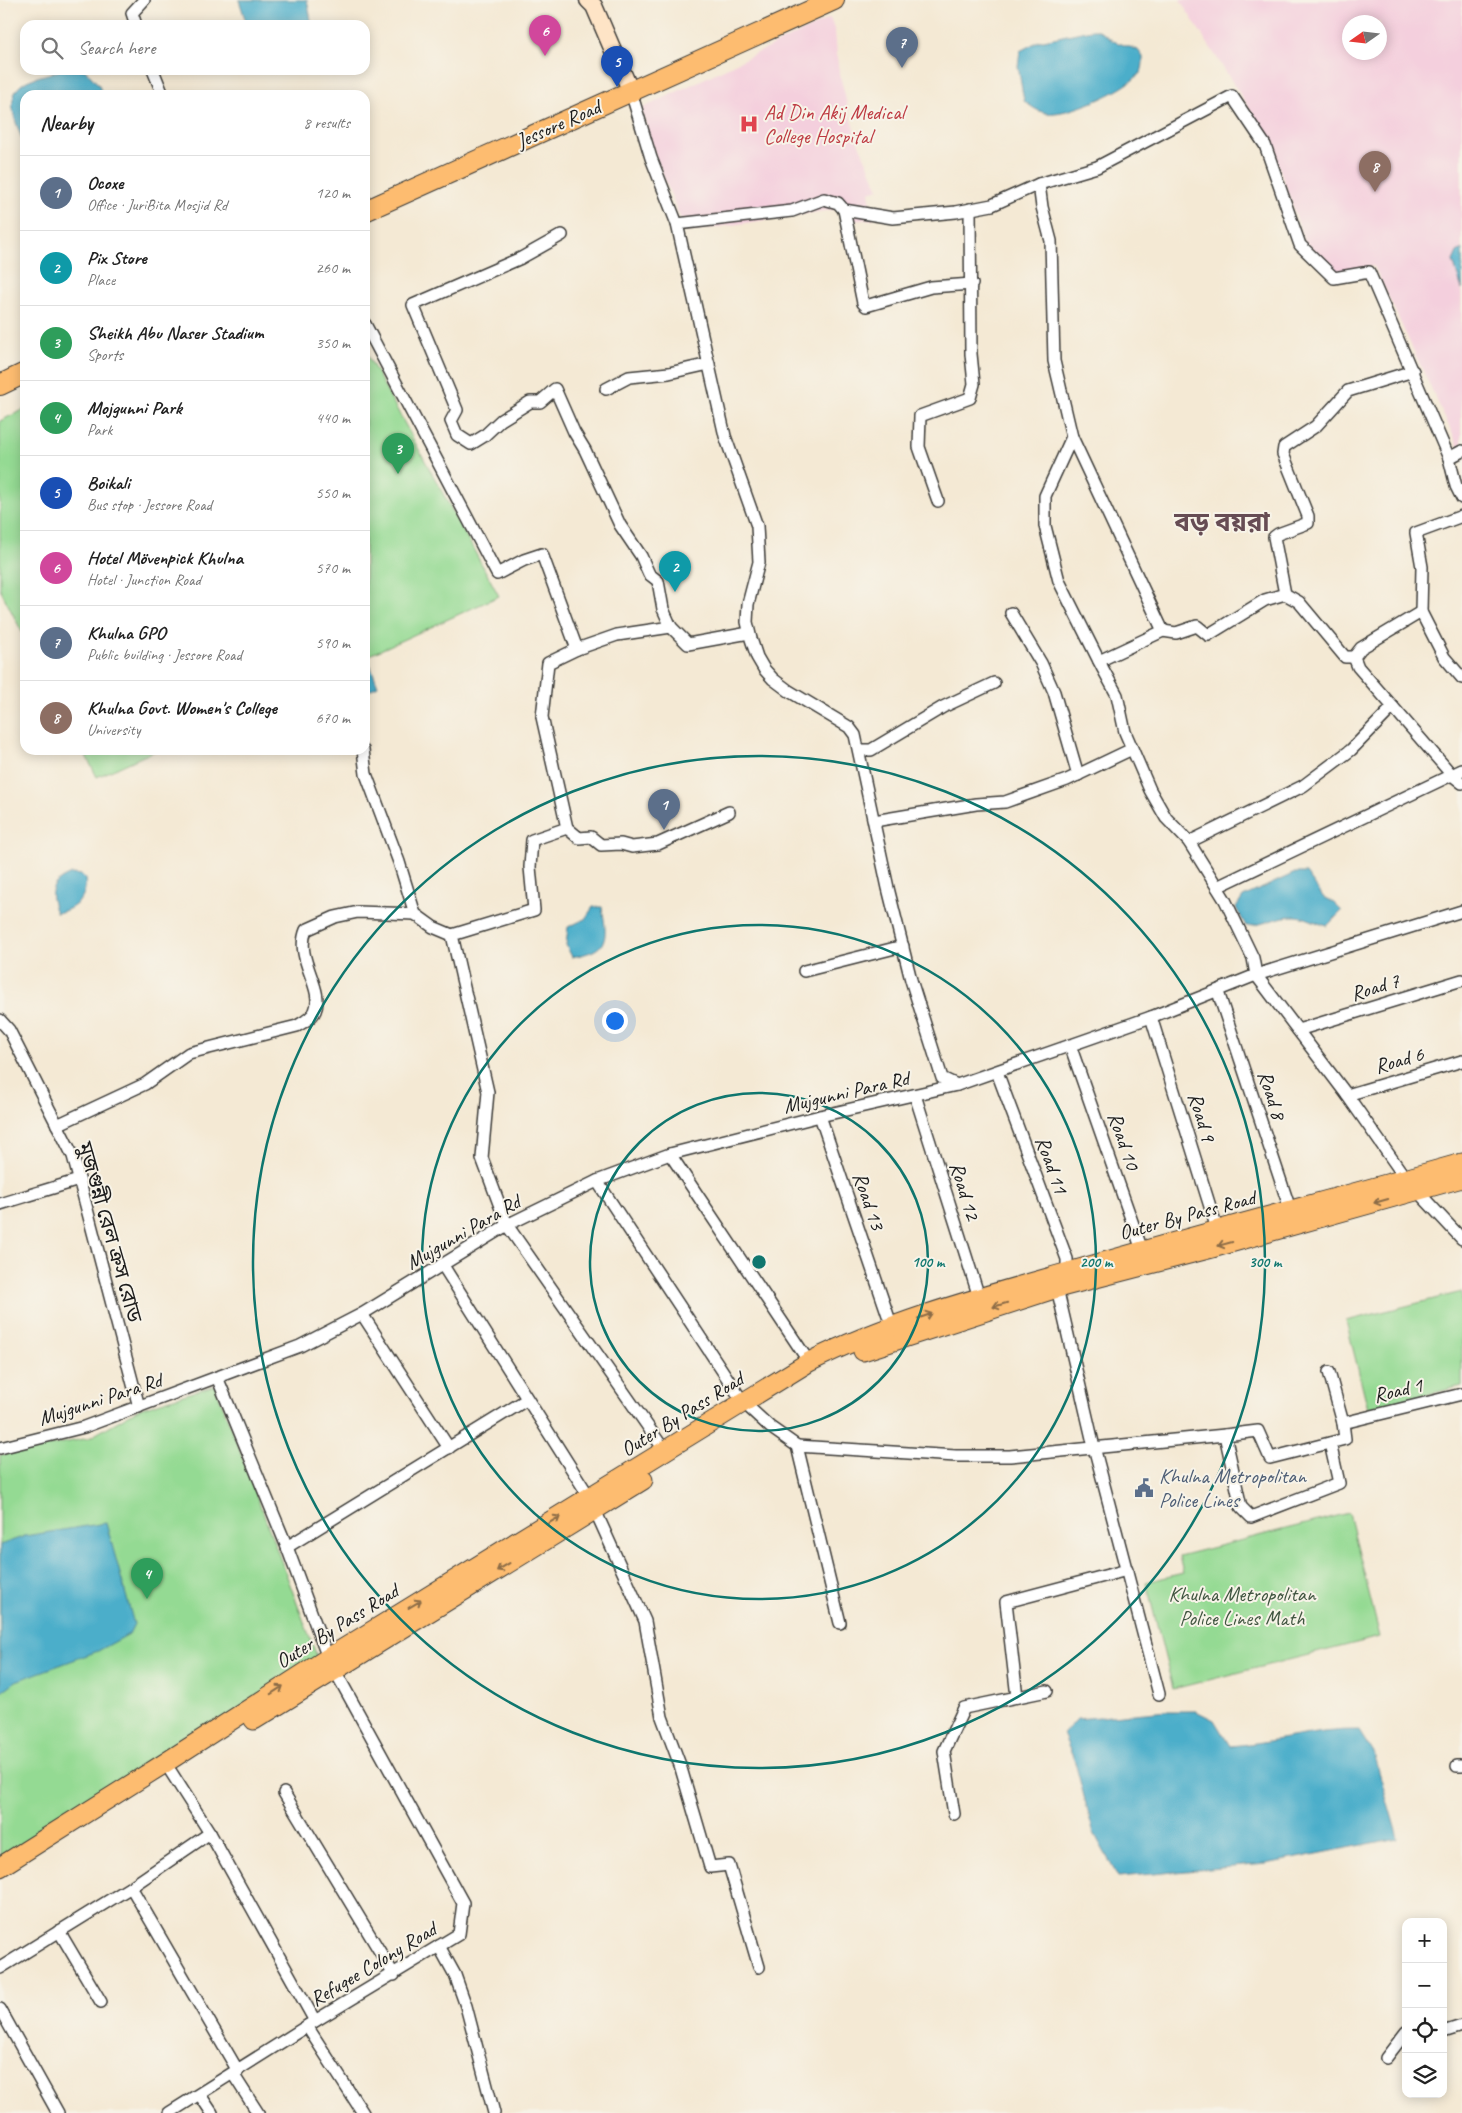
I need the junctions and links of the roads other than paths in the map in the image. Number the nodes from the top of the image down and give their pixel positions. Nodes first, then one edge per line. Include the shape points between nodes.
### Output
1 (144, 0) edge
2 (588, 0) edge
3 (834, 0) edge
4 (134, 20) edge
5 (155, 75) edge
6 (161, 90) edge
7 (631, 92) junction
8 (1039, 184) junction
9 (370, 209) edge
10 (970, 209) junction
11 (844, 210) junction
12 (677, 224) junction
13 (562, 235) dead end
14 (972, 284) junction
15 (370, 333) edge
16 (710, 364) junction
17 (1413, 371) junction
18 (20, 375) edge
19 (0, 385) edge
20 (606, 389) dead end
21 (1072, 437) junction
22 (1462, 451) edge
23 (1449, 458) junction
24 (1462, 498) edge
25 (938, 501) dead end
26 (1462, 516) edge
27 (1284, 594) junction
28 (1420, 612) junction
29 (1011, 613) dead end
30 (671, 628) junction
31 (1164, 631) junction
32 (749, 633) junction
33 (576, 649) junction
34 (1354, 657) junction
35 (1099, 661) junction
36 (1462, 678) edge
37 (994, 683) dead end
38 (1393, 707) junction
39 (1132, 749) junction
40 (860, 750) junction
41 (364, 755) edge
42 (1457, 773) edge
43 (1078, 775) junction
44 (1462, 783) edge
45 (729, 812) dead end
46 (874, 821) junction
47 (567, 828) junction
48 (1189, 842) junction
49 (1217, 887) junction
50 (1462, 911) edge
51 (415, 914) junction
52 (452, 936) junction
53 (902, 946) junction
54 (804, 971) dead end
55 (1256, 976) junction
56 (1462, 980) edge
57 (1218, 992) junction
58 (1151, 1016) junction
59 (0, 1020) edge
60 (1298, 1030) junction
61 (1070, 1045) junction
62 (1462, 1061) edge
63 (997, 1072) junction
64 (957, 1084) junction
65 (1347, 1095) junction
66 (915, 1096) junction
67 (820, 1116) junction
68 (57, 1125) junction
69 (670, 1154) junction
70 (1462, 1163) edge
71 (1462, 1178) edge
72 (80, 1180) junction
73 (597, 1181) junction
74 (1412, 1185) junction
75 (0, 1204) edge
76 (1290, 1210) junction
77 (507, 1225) junction
78 (1217, 1229) junction
79 (1462, 1239) edge
80 (1142, 1250) junction
81 (442, 1264) junction
82 (1067, 1272) junction
83 (1057, 1288) junction
84 (979, 1297) junction
85 (362, 1314) junction
86 (892, 1327) junction
87 (809, 1362) junction
88 (1329, 1372) dead end
89 (217, 1377) junction
90 (1462, 1394) edge
91 (526, 1400) junction
92 (139, 1407) junction
93 (748, 1407) junction
94 (1343, 1423) junction
95 (1226, 1435) junction
96 (1330, 1442) junction
97 (798, 1446) junction
98 (1094, 1447) junction
99 (0, 1448) edge
100 (449, 1448) junction
101 (665, 1451) junction
102 (592, 1504) junction
103 (287, 1547) junction
104 (1127, 1570) junction
105 (840, 1623) dead end
106 (331, 1664) junction
107 (1047, 1691) dead end
108 (1159, 1694) dead end
109 (1017, 1697) junction
110 (171, 1772) junction
111 (284, 1793) dead end
112 (954, 1814) dead end
113 (210, 1833) junction
114 (0, 1867) edge
115 (0, 1879) edge
116 (131, 1887) junction
117 (59, 1931) junction
118 (439, 1946) junction
119 (0, 1968) edge
120 (759, 1968) dead end
121 (394, 1974) junction
122 (101, 2002) dead end
123 (0, 2009) edge
124 (311, 2024) junction
125 (1462, 2026) edge
126 (1447, 2031) edge
127 (1402, 2037) edge
128 (1386, 2058) dead end
129 (235, 2072) junction
130 (200, 2095) junction
131 (58, 2113) edge
132 (170, 2113) edge
133 (212, 2113) edge
134 (258, 2113) edge
135 (363, 2113) edge
136 (494, 2113) edge

1 - 4 street via 132,13
2 - 7 main road via 594,6
3 - 7 highway, Jessore Road
5 - 6 street
7 - 9 highway, Jessore Road
7 - 12 street via 650,158
8 - 10 street via 992,205
8 - 17 street via 1098,168 1232,96 1265,144 1300,245 1334,278 1369,272
8 - 21 street via 1051,241 1054,361
10 - 11 street via 893,218
10 - 14 street
11 - 12 street via 838,203 824,199 792,210
11 - 14 street via 866,306 931,287
12 - 16 street
13 - 30 street via 521,258 413,305 415,313 457,410 451,421 457,435 472,444 508,416 530,402 540,402 555,389 620,525 649,574 658,581 663,609
14 - 25 street via 974,384 970,398 920,416 919,447
15 - 33 street via 498,574 542,554
16 - 20 street via 629,377
16 - 32 street via 725,436 757,526 760,562 748,604
17 - 23 street
17 - 27 street via 1348,391 1316,426 1284,447 1283,454 1308,523 1274,537
18 - 19 highway
21 - 31 street
21 - 35 street via 1044,496 1045,526 1059,581
22 - 23 street
23 - 24 street
26 - 28 street via 1416,533 1422,567
27 - 31 street via 1265,600 1208,635 1197,626 1176,633
27 - 34 street via 1299,602 1345,657
28 - 34 street via 1361,648
28 - 36 street via 1444,657
29 - 43 street via 1054,692
30 - 32 street via 688,644
30 - 33 street via 617,635
31 - 35 street
32 - 40 street via 764,669 789,691 849,727
33 - 47 street via 548,663 542,717
34 - 38 street via 1358,667
35 - 39 street via 1117,694
37 - 40 street via 943,707 872,750
38 - 42 street
38 - 48 street via 1351,750 1303,786
39 - 43 street
39 - 48 street via 1166,818
40 - 46 street
41 - 51 street via 366,774 400,862
42 - 44 street
42 - 49 street
43 - 46 street via 1006,802
45 - 47 street via 658,844 601,845 591,837 579,838
46 - 53 street
47 - 52 street via 532,840 530,867 534,910
48 - 49 street
49 - 55 street via 1253,958
50 - 55 street, Mujgunni Para Rd
51 - 52 street
51 - 68 street via 358,912 335,917 306,930 302,940 303,955 317,997 315,1011 308,1020 297,1026 189,1053 145,1084
52 - 77 street via 488,1092 482,1158
53 - 54 street
53 - 64 street via 942,1078
55 - 57 street, Mujgunni Para Rd
55 - 60 street
56 - 60 street, Road 7
57 - 58 street, Mujgunni Para Rd
57 - 76 street, Road 8
58 - 61 street, Mujgunni Para Rd
58 - 78 street, Road 9
59 - 68 street, মুজগুন্নী রেল ক্রস রোড via 9,1030
60 - 65 street
61 - 63 street, Mujgunni Para Rd
61 - 80 street, Road 10
62 - 65 street, Road 6
63 - 64 street, Mujgunni Para Rd
63 - 82 street, Road 11 via 1067,1259
64 - 66 street, Mujgunni Para Rd
65 - 74 street
66 - 67 street, Mujgunni Para Rd
66 - 84 street, Road 12
67 - 69 street, Mujgunni Para Rd
67 - 86 street, Road 13
68 - 72 street, মুজগুন্নী রেল ক্রস রোড via 73,1156
69 - 73 street, Mujgunni Para Rd
69 - 87 street
70 - 74 main road, Outer By Pass Road
71 - 74 main road, Outer By Pass Road
72 - 75 street
72 - 92 street, মুজগুন্নী রেল ক্রস রোড
73 - 77 street, Mujgunni Para Rd
73 - 93 street
74 - 76 main road, Outer By Pass Road
74 - 79 street
74 -> 83 main road, Outer By Pass Road via 1212,1248
76 - 78 main road, Outer By Pass Road
77 - 81 street, Mujgunni Para Rd
77 - 101 street
78 - 80 main road, Outer By Pass Road
80 - 82 main road, Outer By Pass Road
81 - 85 street, Mujgunni Para Rd
81 - 91 street
82 - 84 main road, Outer By Pass Road
83 -> 93 main road, Outer By Pass Road via 855,1353
83 - 98 street
86 -> 84 main road, Outer By Pass Road
85 - 89 street, Mujgunni Para Rd via 300,1346
85 - 100 street
86 - 87 main road, Outer By Pass Road via 849,1342
87 - 93 main road, Outer By Pass Road
88 - 94 street
89 - 92 street, Mujgunni Para Rd
89 - 103 street
90 - 94 street, Road 1
91 - 100 street
91 - 102 street
92 - 99 street, Mujgunni Para Rd via 84,1427
93 - 97 street
93 - 101 main road, Outer By Pass Road
93 - 102 main road, Outer By Pass Road
94 - 96 street via 1344,1439
95 - 96 street via 1258,1431 1270,1458
95 - 96 street via 1241,1507 1251,1517 1339,1483
95 - 98 street
97 - 98 street via 956,1456 1010,1456
97 - 105 street
98 - 104 street
100 - 103 street
101 - 102 main road, Outer By Pass Road
102 - 106 main road, Outer By Pass Road
102 - 120 street via 645,1621 662,1717 680,1764 710,1867 729,1865
103 - 106 street
104 - 108 street
104 - 109 street via 1006,1602
106 - 110 main road, Outer By Pass Road
114 -> 106 main road, Outer By Pass Road
106 - 118 street, Refugee Colony Road via 463,1903 459,1934
107 - 109 street
109 - 112 street via 964,1708 944,1751
110 - 113 street
110 - 115 main road, Outer By Pass Road
111 - 121 street
113 - 116 street
113 - 124 street
116 - 117 street
116 - 129 street
117 - 119 street
117 - 122 street
118 - 121 street, Refugee Colony Road
118 - 136 street via 466,2006
121 - 124 street, Refugee Colony Road
123 - 131 street
124 - 129 street, Refugee Colony Road
124 - 135 street
125 - 126 street
127 - 128 street
129 - 130 street, Refugee Colony Road
129 - 134 street
130 - 132 street, Refugee Colony Road
130 - 133 street

